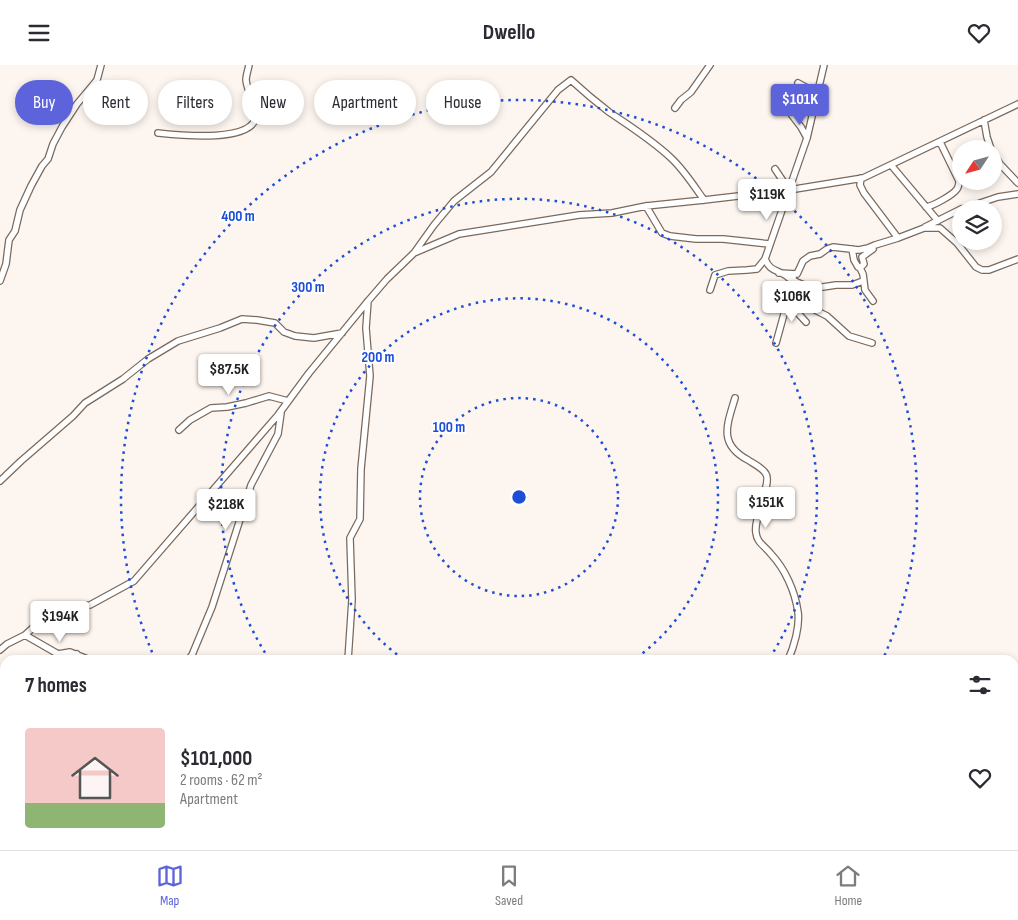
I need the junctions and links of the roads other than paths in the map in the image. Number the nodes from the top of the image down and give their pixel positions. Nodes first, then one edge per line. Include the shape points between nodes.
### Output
1 (101, 65) edge
2 (249, 65) edge
3 (710, 65) edge
4 (824, 65) edge
5 (798, 83) dead end
6 (819, 89) junction
7 (782, 96) dead end
8 (1018, 103) edge
9 (675, 108) dead end
10 (984, 120) junction
11 (158, 133) dead end
12 (807, 138) junction
13 (988, 140) edge
14 (940, 141) junction
15 (890, 165) junction
16 (1002, 166) edge
17 (774, 169) dead end
18 (861, 178) junction
19 (1018, 183) edge
20 (789, 190) junction
21 (1018, 194) edge
22 (704, 200) junction
23 (989, 200) edge
24 (646, 206) junction
25 (926, 207) junction
26 (952, 214) edge
27 (938, 221) junction
28 (924, 228) junction
29 (898, 238) junction
30 (770, 244) junction
31 (875, 245) junction
32 (852, 249) junction
33 (414, 253) junction
34 (765, 259) junction
35 (1018, 259) edge
36 (860, 268) junction
37 (780, 273) junction
38 (797, 274) junction
39 (792, 280) junction
40 (0, 281) edge
41 (863, 281) junction
42 (710, 290) dead end
43 (793, 296) junction
44 (368, 301) junction
45 (873, 301) dead end
46 (806, 322) dead end
47 (342, 333) junction
48 (776, 343) dead end
49 (872, 343) dead end
50 (735, 398) dead end
51 (288, 401) junction
52 (281, 411) junction
53 (179, 431) dead end
54 (0, 481) edge
55 (25, 635) junction
56 (0, 650) edge
57 (77, 654) edge
58 (192, 655) edge
59 (348, 655) edge
60 (790, 655) edge

1 - 40 street via 97,80 62,127 20,210
2 - 11 street via 246,80 256,115 253,124 245,130 210,135
3 - 9 street via 692,92
4 - 6 street
5 - 6 street via 809,89
6 - 12 street
7 - 12 street
8 - 10 street
10 - 13 street
10 - 14 street
12 - 20 street
14 - 15 street
14 - 25 street via 959,187 932,207
15 - 18 street
15 - 25 street
16 - 19 street
17 - 20 street
18 - 20 street
18 - 29 street via 864,193
20 - 22 street
20 - 30 street
21 - 23 street
22 - 24 street
22 - 33 street via 673,159 571,80 558,90 491,172 454,201
24 - 30 street via 662,233 670,236
24 - 33 street via 459,234
25 - 27 street
26 - 27 street
27 - 28 street
28 - 29 street
28 - 35 street via 940,228 982,270
29 - 31 street
30 - 34 street
31 - 32 street via 868,249
31 - 36 street via 862,257 864,264
32 - 36 street
32 - 38 street via 833,247 810,256 803,261
33 - 44 street
34 - 37 street via 768,266
34 - 42 street via 757,269 715,275
36 - 41 street
37 - 38 street
37 - 39 street
38 - 39 street
39 - 41 street via 806,287 852,285
39 - 43 street
41 - 45 street
43 - 46 street via 795,310
43 - 48 street
43 - 49 street via 827,317 849,336
44 - 47 street
44 - 59 street via 366,328 370,376 360,519 350,538 352,600
47 - 51 street
47 - 54 street via 314,338 295,336 284,332 276,323 242,319 178,341 85,403
50 - 60 street via 727,438 741,457 766,473 768,479 755,532 760,544 783,569 798,613
51 - 52 street
51 - 53 street via 269,395 246,403 210,408
52 - 55 street via 134,581 90,605 60,606
52 - 58 street via 278,434 251,485 212,607
55 - 56 street
55 - 57 street via 58,654 70,651

